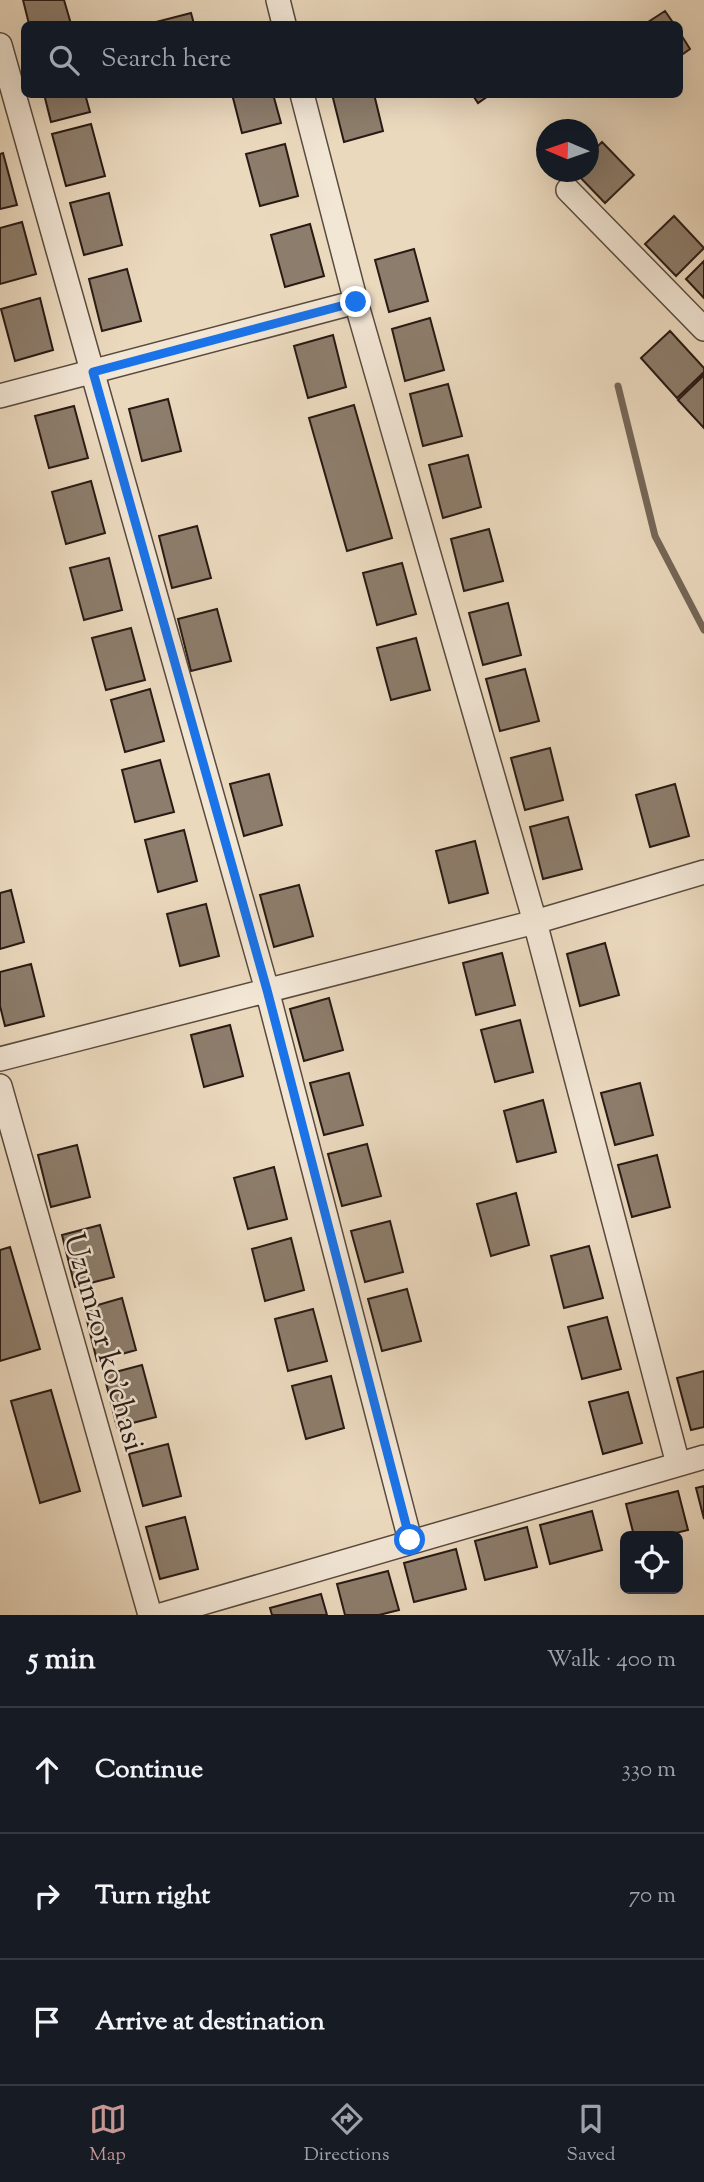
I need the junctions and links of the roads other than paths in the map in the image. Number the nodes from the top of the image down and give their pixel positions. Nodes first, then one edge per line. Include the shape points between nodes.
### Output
1 (278, 0) edge
2 (283, 21) edge
3 (0, 45) edge
4 (303, 98) edge
5 (568, 190) dead end
6 (356, 302) junction
7 (704, 329) edge
8 (93, 372) junction
9 (0, 396) edge
10 (704, 872) edge
11 (535, 922) junction
12 (267, 990) junction
13 (0, 1059) edge
14 (0, 1086) edge
15 (704, 1457) edge
16 (678, 1464) junction
17 (410, 1540) junction
18 (150, 1615) edge
19 (161, 1615) edge

1 - 2 street
3 - 8 street
4 - 6 street
5 - 7 street
6 - 8 street
6 - 11 street
8 - 9 street
8 - 12 street
10 - 11 street
11 - 12 street
11 - 16 street
12 - 13 street
12 - 17 street
14 - 18 street, Uzumzor ko'chasi
15 - 16 street
16 - 17 street
17 - 19 street

